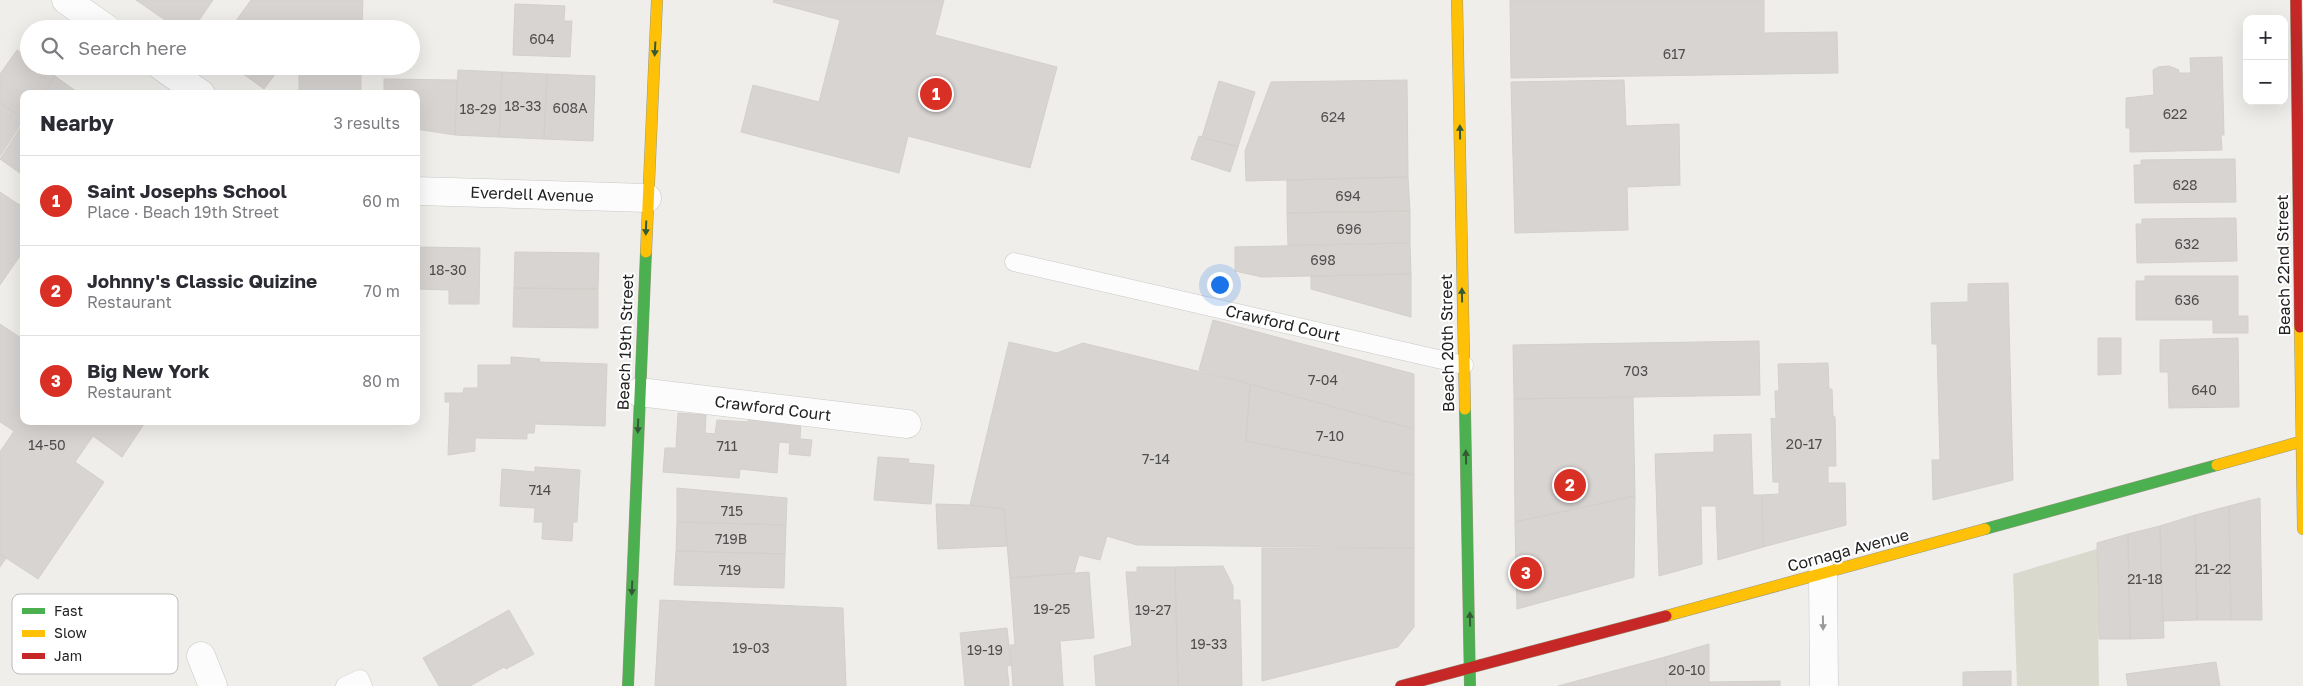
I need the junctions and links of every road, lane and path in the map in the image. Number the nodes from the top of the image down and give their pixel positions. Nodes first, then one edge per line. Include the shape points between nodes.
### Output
1 (66, 0) edge
2 (657, 0) edge
3 (1458, 0) edge
4 (2296, 0) edge
5 (94, 20) edge
6 (174, 75) edge
7 (195, 90) edge
8 (420, 191) edge
9 (647, 198) junction
10 (1014, 262) dead end
11 (1464, 365) junction
12 (640, 392) junction
13 (908, 424) dead end
14 (2302, 442) edge
15 (2303, 529) edge
16 (1823, 574) junction
17 (200, 656) dead end
18 (1469, 668) junction
19 (213, 686) edge
20 (346, 686) edge
21 (363, 686) edge
22 (628, 686) edge
23 (1401, 686) edge
24 (1470, 686) edge
25 (1824, 686) edge

1 - 5 street
2 -> 9 street, Beach 19th Street
11 -> 3 street, Beach 20th Street
4 - 14 street, Beach 22nd Street
6 - 7 street
8 - 9 street, Everdell Avenue
9 -> 12 street, Beach 19th Street
10 - 11 lane, Crawford Court
18 -> 11 street, Beach 20th Street
12 - 13 street, Crawford Court
12 -> 22 street, Beach 19th Street
14 - 15 street, Beach 22nd Street
14 - 16 street, Cornaga Avenue
16 - 18 street, Cornaga Avenue
16 -> 25 street
17 - 19 street
18 - 23 street, Cornaga Avenue
18 - 24 street, Beach 20th Street
20 - 21 lane via 360,680

